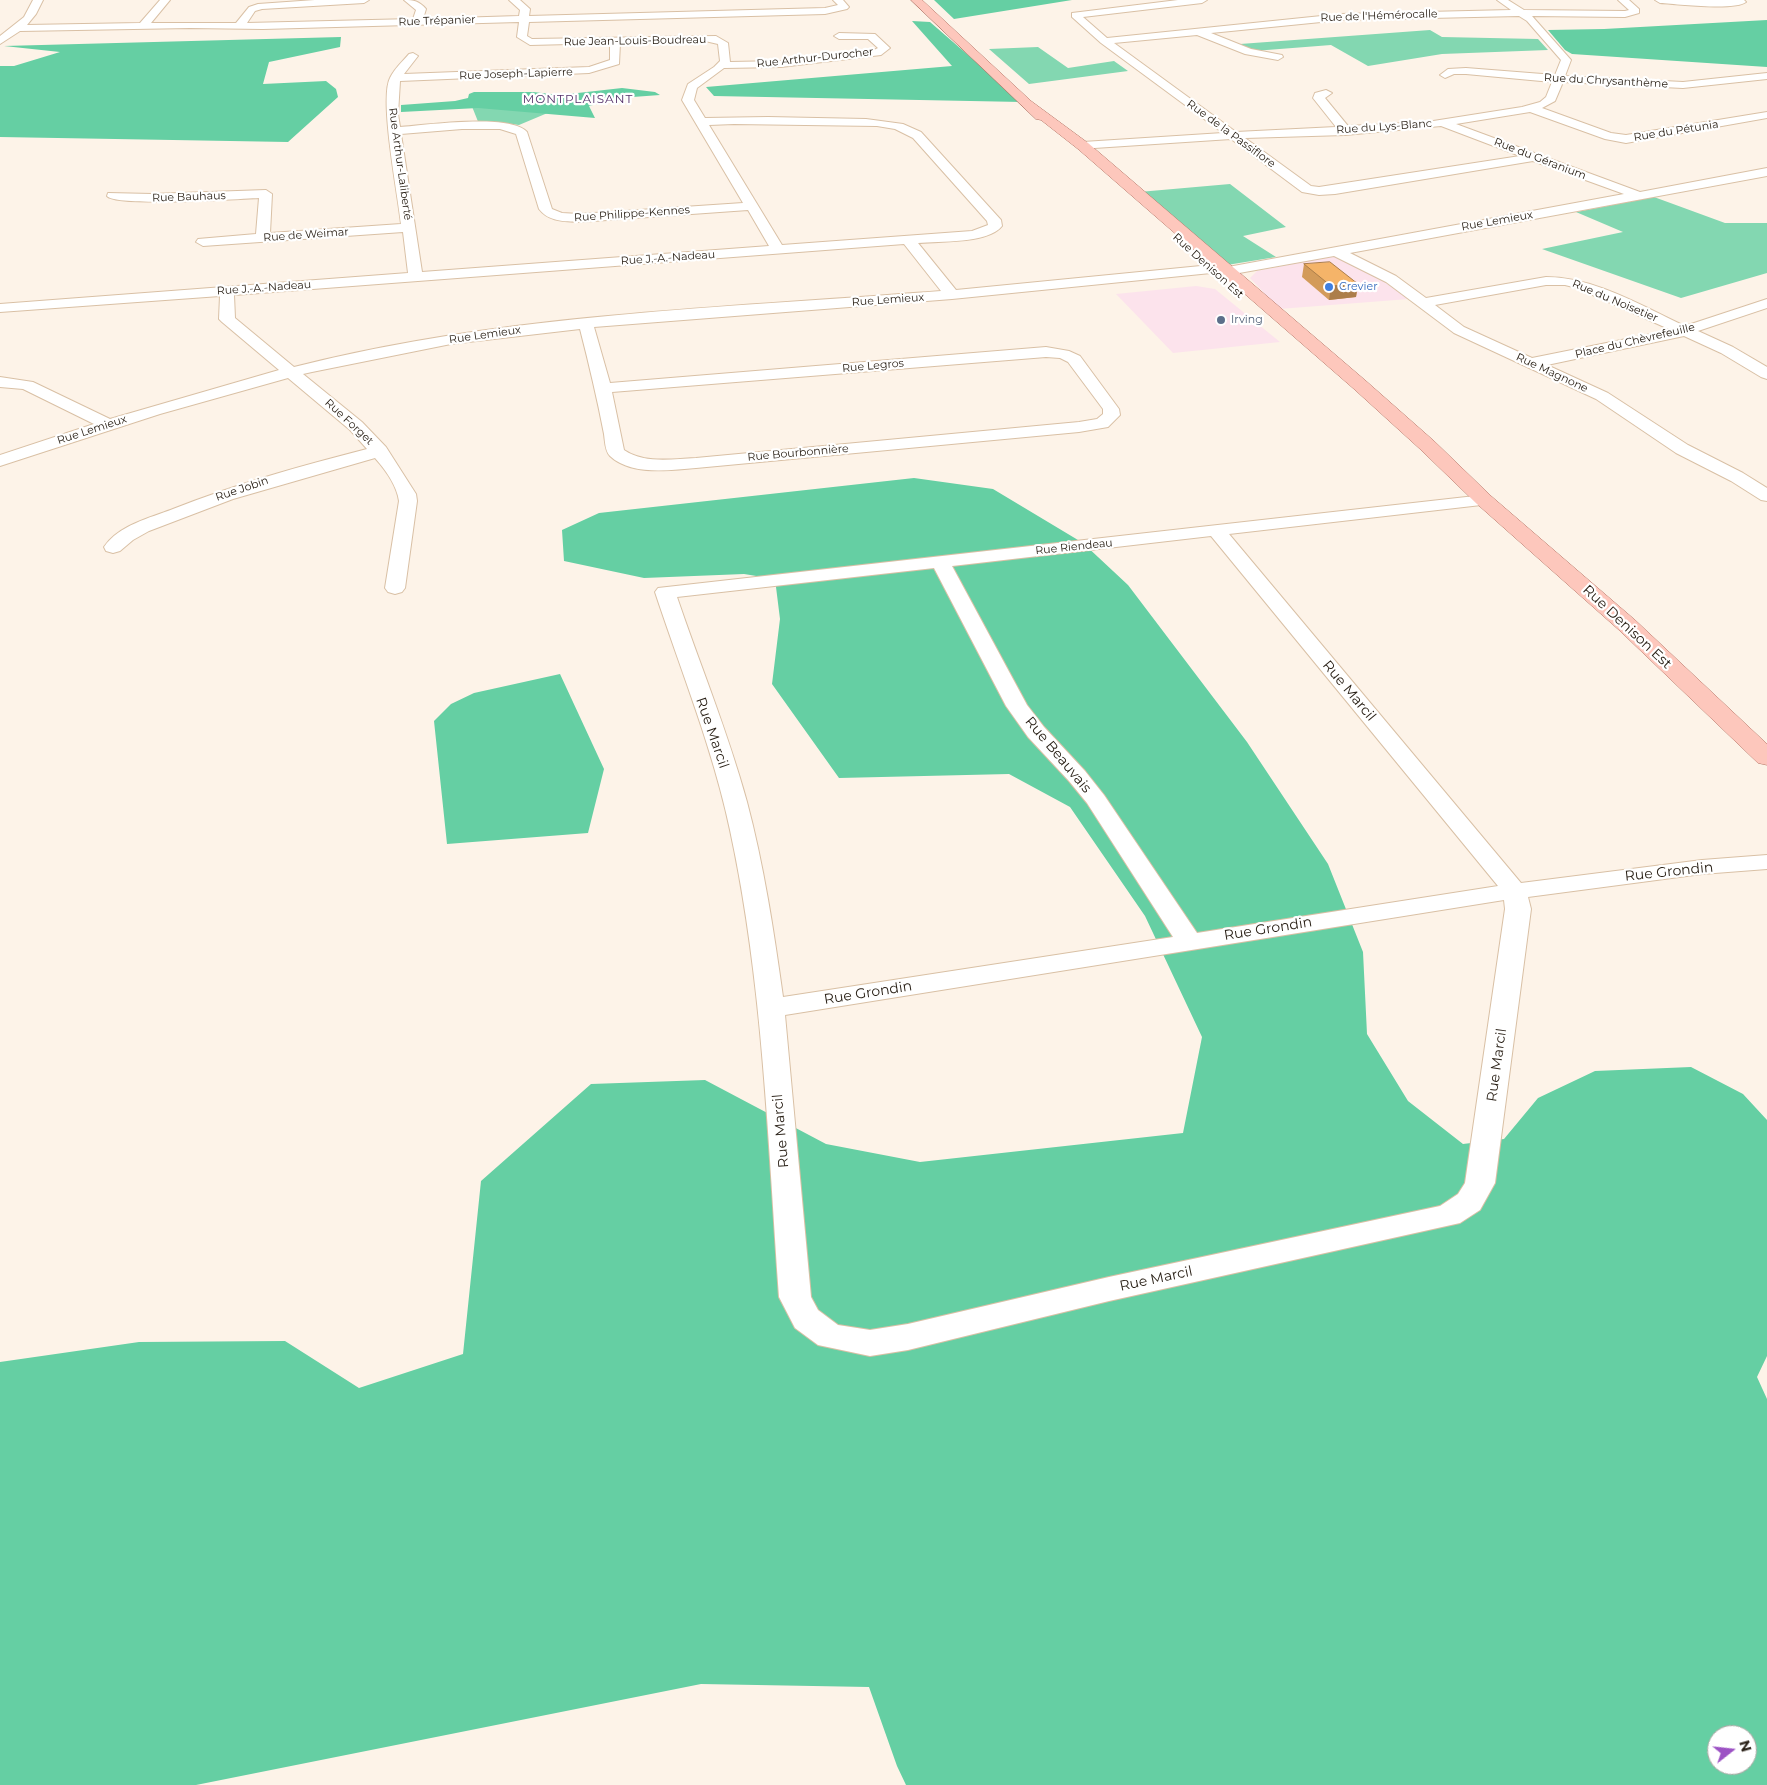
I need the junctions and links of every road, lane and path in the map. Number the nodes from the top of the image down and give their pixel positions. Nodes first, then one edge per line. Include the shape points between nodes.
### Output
1 (38, 0) edge
2 (165, 0) edge
3 (364, 0) edge
4 (409, 0) edge
5 (514, 0) edge
6 (838, 0) edge
7 (916, 0) edge
8 (1202, 0) edge
9 (1502, 0) edge
10 (1623, 0) edge
11 (1660, 0) edge
12 (1739, 0) edge
13 (1717, 2) edge
14 (1411, 4) dead end
15 (1319, 9) dead end
16 (1520, 13) junction
17 (1424, 14) junction
18 (1333, 17) junction
19 (524, 19) junction
20 (417, 22) junction
21 (144, 26) junction
22 (239, 26) junction
23 (19, 28) junction
24 (1199, 32) junction
25 (839, 36) dead end
26 (0, 41) edge
27 (615, 41) junction
28 (1105, 41) junction
29 (413, 56) dead end
30 (1278, 57) dead end
31 (722, 65) junction
32 (1445, 75) dead end
33 (1767, 76) edge
34 (395, 78) junction
35 (1560, 78) junction
36 (1326, 93) dead end
37 (1028, 104) junction
38 (1530, 108) junction
39 (1767, 115) edge
40 (700, 122) junction
41 (1442, 122) junction
42 (394, 131) junction
43 (1345, 131) junction
44 (1232, 135) junction
45 (1083, 146) junction
46 (1534, 157) junction
47 (1767, 172) edge
48 (112, 196) dead end
49 (1637, 196) junction
50 (751, 206) junction
51 (409, 227) junction
52 (263, 238) junction
53 (908, 240) junction
54 (203, 242) dead end
55 (778, 250) junction
56 (1336, 251) junction
57 (1220, 272) junction
58 (416, 277) junction
59 (227, 291) junction
60 (952, 295) junction
61 (1422, 303) junction
62 (1767, 303) edge
63 (0, 308) edge
64 (586, 324) junction
65 (1686, 331) junction
66 (1531, 364) junction
67 (291, 371) junction
68 (1767, 374) edge
69 (0, 382) edge
70 (603, 388) junction
71 (1112, 415) joint
72 (108, 424) junction
73 (380, 451) junction
74 (0, 461) edge
75 (1767, 496) edge
76 (1484, 500) junction
77 (1216, 531) junction
78 (113, 547) dead end
79 (940, 561) junction
80 (395, 588) dead end
81 (665, 592) joint
82 (1767, 758) edge
83 (1767, 862) edge
84 (1515, 891) junction
85 (1189, 941) junction
86 (771, 1008) junction

1 - 23 street via 32,15
2 - 21 street
3 - 22 street via 261,6 252,9
4 - 20 street via 421,10
5 - 19 street, Rue Jean-Louis-Boudreau via 525,9
6 - 19 street, Rue Trépanier via 844,7 831,11
7 - 37 main road, Rue Denison Est
8 - 28 street, Rue de la Passiflore via 1075,15
9 - 16 street, Rue du Lys-Blanc
10 - 16 street, Rue de l'Hémérocalle via 1636,11 1625,14
11 - 13 street
12 - 13 street via 1741,2
14 - 17 street
15 - 18 street
16 - 17 street, Rue de l'Hémérocalle
16 - 35 street, Rue du Lys-Blanc via 1530,19 1565,58 1567,63
17 - 18 street, Rue de l'Hémérocalle
18 - 24 street, Rue de l'Hémérocalle
19 - 20 street, Rue Trépanier
19 - 27 street, Rue Jean-Louis-Boudreau via 522,37 530,42
20 - 22 street, Rue Trépanier
21 - 22 street, Rue Trépanier
21 - 23 street, Rue Trépanier
23 - 26 street
24 - 28 street, Rue de l'Hémérocalle
24 - 30 street via 1249,52
25 - 31 street, Rue Arthur-Durocher via 871,36 885,48 877,52 792,63
27 - 31 street, Rue Jean-Louis-Boudreau via 716,39 724,44 726,58
27 - 34 street, Rue Joseph-Lapierre via 614,62 589,70
28 - 44 street, Rue de la Passiflore
29 - 34 street
31 - 40 street via 690,89 689,103
32 - 35 street, Rue du Chrysanthème via 1452,71 1466,71
33 - 35 street, Rue du Chrysanthème via 1683,85
34 - 42 street, Rue Arthur-Laliberté via 392,98
35 - 38 street, Rue du Lys-Blanc via 1551,99
36 - 43 street via 1319,95 1320,100
37 - 45 main road, Rue Denison Est
37 - 57 main road, Rue Denison Est via 1050,127
38 - 39 street, Rue du Pétunia via 1626,139
38 - 41 street, Rue du Lys-Blanc
40 - 50 street
40 - 53 street, Rue J.-A.-Nadeau via 798,120 882,124 910,131 996,224 980,234
41 - 43 street, Rue du Lys-Blanc
41 - 46 street, Rue du Géranium
42 - 50 street, Rue Philippe-Kennes via 493,125 516,127 521,132 546,209 560,217
42 - 51 street, Rue Arthur-Laliberté
43 - 44 street, Rue du Lys-Blanc
44 - 45 street, Rue du Lys-Blanc
44 - 46 street, Rue de la Passiflore via 1302,186 1319,191
45 - 57 main road, Rue Denison Est
46 - 49 street, Rue du Géranium
47 - 49 street, Rue Lemieux
48 - 52 street, Rue Bauhaus via 152,198 266,194
49 - 56 street, Rue Lemieux
50 - 55 street
51 - 52 street, Rue de Weimar
51 - 58 street, Rue Arthur-Laliberté
52 - 54 street, Rue de Weimar
53 - 55 street, Rue J.-A.-Nadeau
53 - 60 street
55 - 58 street, Rue J.-A.-Nadeau
56 - 57 street, Rue Lemieux
56 - 61 street, Rue Magnone via 1390,279
57 - 60 street, Rue Lemieux via 1122,287
57 - 76 main road, Rue Denison Est via 1413,446
58 - 59 street, Rue J.-A.-Nadeau
59 - 63 street, Rue J.-A.-Nadeau
59 - 67 street, Rue Forget via 227,319
60 - 64 street, Rue Lemieux
61 - 65 street, Rue du Noisetier via 1546,281 1565,281 1582,285
61 - 66 street, Rue Magnone via 1459,330
62 - 65 street, Place du Chèvrefeuille
64 - 67 street, Rue Lemieux via 419,344
64 - 70 street, Rue Bourbonnière
65 - 66 street, Place du Chèvrefeuille
65 - 68 street, Rue du Noisetier
66 - 75 street, Rue Magnone via 1621,407 1682,449
67 - 72 street, Rue Lemieux
67 - 73 street, Rue Forget via 356,426
69 - 72 street via 27,385
70 - 71 street, Rue Legros via 1046,352 1074,359 1111,409
70 - 71 street, Rue Bourbonnière via 616,452 630,462 641,464 696,463 1079,427 1102,423
72 - 74 street, Rue Lemieux
73 - 78 street, Rue Jobin via 244,488 147,525
73 - 80 street, Rue Forget via 408,501
76 - 77 street, Rue Riendeau
76 - 82 main road, Rue Denison Est via 1627,625
77 - 79 street, Rue Riendeau
77 - 84 street, Rue Marcil
79 - 81 street, Rue Riendeau
79 - 85 street, Rue Beauvais via 1017,706 1096,800
81 - 86 street, Rue Marcil via 742,830
83 - 84 street, Rue Grondin
84 - 85 street, Rue Grondin
84 - 86 street, Rue Marcil via 1518,909 1480,1183 1469,1202 1449,1215 870,1343 830,1336 806,1319 795,1296
85 - 86 street, Rue Grondin

